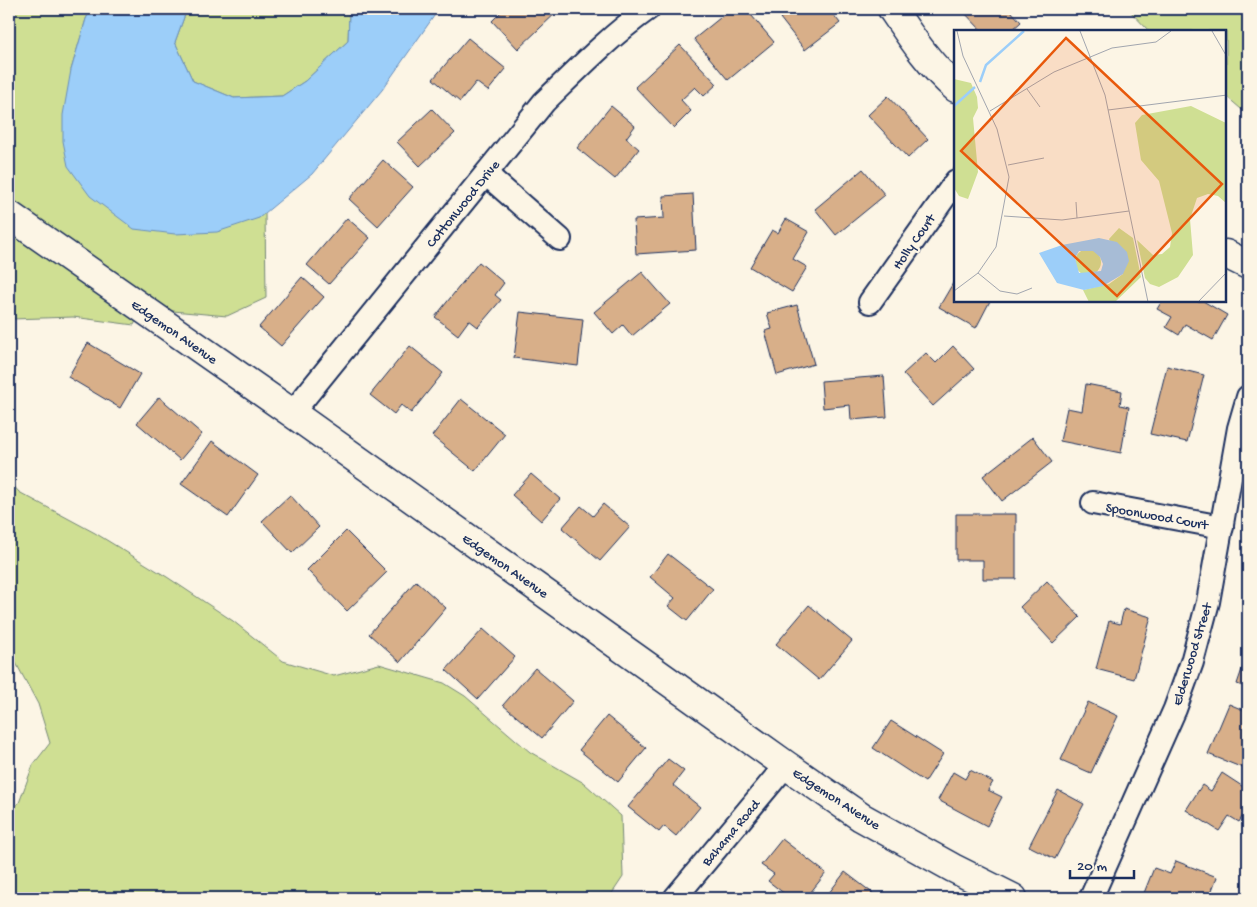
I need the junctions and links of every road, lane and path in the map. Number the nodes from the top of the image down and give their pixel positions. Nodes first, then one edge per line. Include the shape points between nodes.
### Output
1 (648, 9) edge
2 (892, 9) edge
3 (954, 86) edge
4 (486, 174) junction
5 (954, 184) edge
6 (9, 215) edge
7 (560, 239) dead end
8 (1227, 254) edge
9 (1248, 265) edge
10 (870, 302) dead end
11 (1248, 397) edge
12 (292, 413) junction
13 (1093, 503) dead end
14 (1222, 526) junction
15 (786, 765) junction
16 (675, 898) edge
17 (1014, 898) edge
18 (1091, 898) edge

1 - 4 street, Cottonwood Drive via 544,102
2 - 3 street via 914,42
4 - 7 street
4 - 12 street, Cottonwood Drive
5 - 10 street, Holly Court
6 - 12 street, Edgemon Avenue
8 - 9 street
11 - 14 street, Elderwood Street via 1239,428
12 - 15 street, Edgemon Avenue
13 - 14 street, Spoonwood Court
14 - 18 street, Elderwood Street via 1208,602 1192,662 1175,709
15 - 16 street, Bahama Road
15 - 17 street, Edgemon Avenue via 861,817

